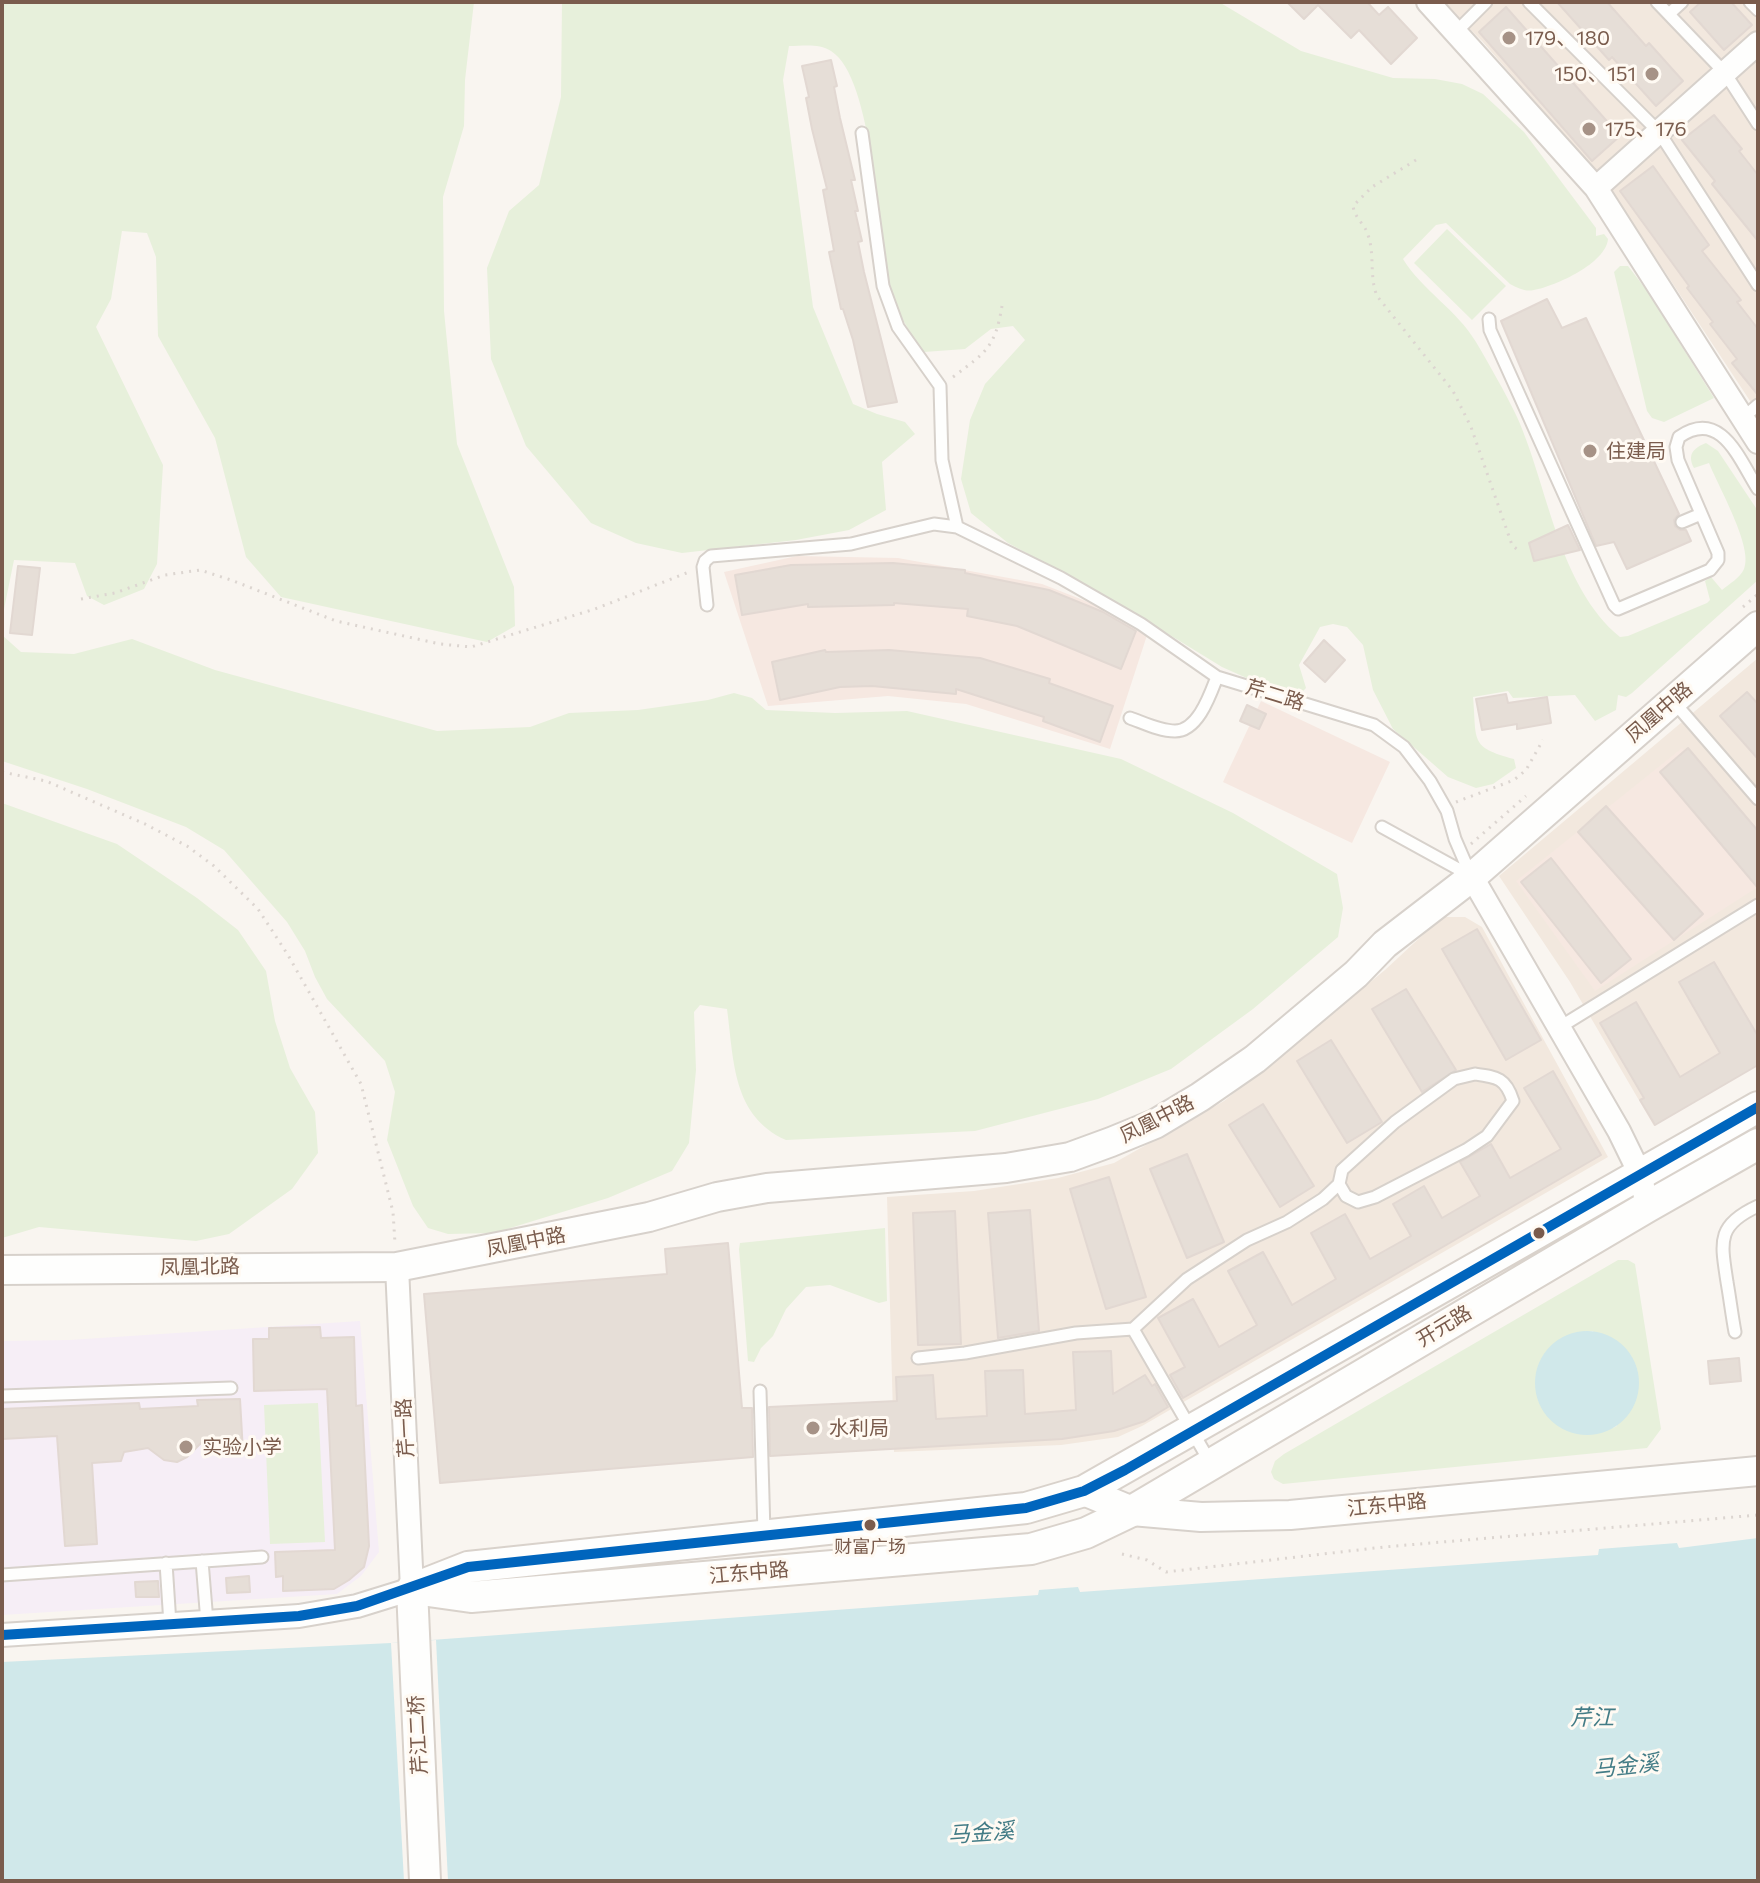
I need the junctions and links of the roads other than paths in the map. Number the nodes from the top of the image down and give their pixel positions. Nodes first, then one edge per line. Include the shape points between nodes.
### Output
1 (1428, 2) edge
2 (1486, 2) edge
3 (1529, 2) edge
4 (1657, 2) edge
5 (1682, 2) edge
6 (1750, 2) edge
7 (1758, 10) edge
8 (1669, 14) junction
9 (1456, 32) junction
10 (1758, 43) edge
11 (1725, 73) junction
12 (1758, 124) edge
13 (1659, 132) junction
14 (862, 133) dead end
15 (1596, 188) junction
16 (1758, 285) edge
17 (1489, 319) dead end
18 (1750, 411) edge
19 (1758, 442) edge
20 (1758, 489) edge
21 (1701, 514) junction
22 (1682, 522) dead end
23 (957, 527) junction
24 (707, 605) dead end
25 (1758, 626) edge
26 (1217, 677) junction
27 (1673, 700) junction
28 (1130, 718) dead end
29 (1758, 799) edge
30 (1382, 827) dead end
31 (1472, 877) junction
32 (1758, 905) edge
33 (1560, 1027) junction
34 (1758, 1107) edge
35 (1758, 1144) edge
36 (1641, 1176) junction
37 (1339, 1184) junction
38 (1758, 1206) edge
39 (1647, 1207) junction
40 (397, 1267) junction
41 (2, 1270) edge
42 (1133, 1329) junction
43 (1735, 1332) dead end
44 (918, 1358) dead end
45 (231, 1388) dead end
46 (760, 1391) dead end
47 (2, 1396) edge
48 (1192, 1431) junction
49 (1211, 1462) junction
50 (1758, 1471) edge
51 (1084, 1491) junction
52 (1132, 1511) junction
53 (764, 1538) junction
54 (262, 1557) dead end
55 (202, 1561) junction
56 (166, 1563) junction
57 (2, 1575) edge
58 (412, 1589) junction
59 (207, 1622) junction
60 (170, 1624) junction
61 (2, 1635) edge
62 (425, 1881) edge

1 - 9 street
2 - 9 lane
3 - 13 lane
4 - 8 lane
5 - 8 lane
6 - 7 lane
8 - 11 lane
9 - 15 street
10 - 11 street
11 - 12 lane
11 - 13 street
13 - 15 street
13 - 16 lane
14 - 23 lane via 883,286 898,327 940,386 942,460
15 - 18 street
17 - 21 lane via 1618,609 1715,566 1718,553
18 - 19 street
20 - 21 lane via 1718,431 1704,427 1687,432 1677,440 1676,451
21 - 22 lane
23 - 24 lane, 芹二路 via 934,524 851,544 711,556 703,567
23 - 26 lane, 芹二路 via 1141,624
25 - 27 street, 凤凰中路
26 - 28 lane via 1199,716 1181,731
26 - 31 lane, 芹二路 via 1374,725 1404,747 1447,811
27 - 29 lane
27 - 31 street, 凤凰中路
30 - 31 lane
31 - 33 street, 芹二路
31 - 40 street, 凤凰中路 via 1385,944 1351,963 1252,1047 1171,1101 1076,1143 960,1172 717,1197 649,1217
32 - 33 lane
33 - 36 street, 芹二路
34 - 36 main road, 开元路
35 - 39 main road, 开元路
36 - 39 street, 芹二路
36 - 48 main road, 开元路
37 - 37 lane via 1358,1202 1466,1150 1487,1136 1506,1112 1513,1101 1509,1087 1496,1077 1454,1079 1342,1170
37 - 42 lane via 1287,1222 1247,1240 1187,1279
38 - 43 lane via 1729,1226 1722,1242
39 - 49 main road, 开元路
40 - 41 street, 凤凰北路
40 - 58 street, 芹一路
42 - 44 lane
42 - 48 lane
45 - 47 lane
46 - 53 lane
48 - 49 lane
48 - 51 main road, 开元路
49 - 52 main road, 开元路
50 - 52 street, 江东中路 via 1290,1515 1201,1517
51 - 52 street
51 - 53 main road, 江东中路 via 1026,1508
52 - 58 main road, 江东中路 via 1086,1533 1031,1549 471,1597
53 - 58 main road, 江东中路 via 468,1567
54 - 55 lane
55 - 56 lane
55 - 59 lane
56 - 57 lane
56 - 60 lane
58 - 59 street via 299,1616
58 - 62 main road, 芹江二桥
59 - 60 street
60 - 61 street

